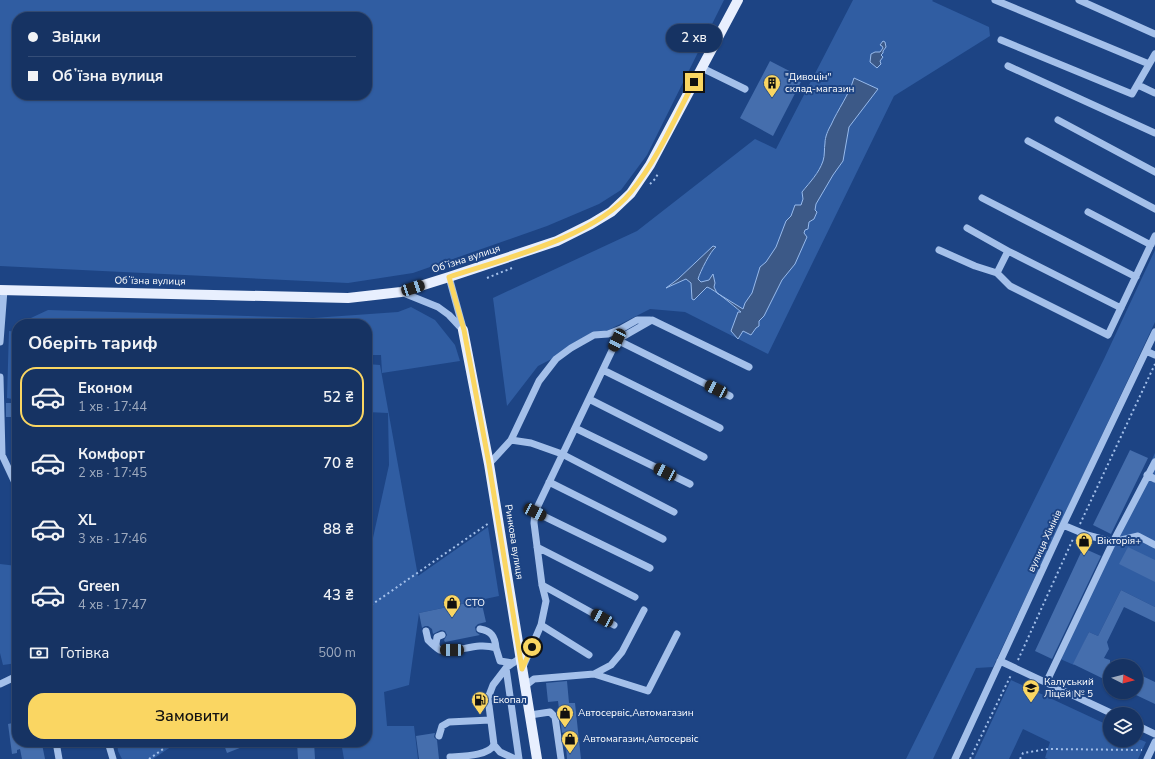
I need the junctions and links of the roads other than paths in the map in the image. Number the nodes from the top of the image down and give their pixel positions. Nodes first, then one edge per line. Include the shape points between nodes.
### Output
1 (738, 0) edge
2 (995, 0) edge
3 (1079, 0) edge
4 (1155, 34) edge
5 (1001, 40) dead end
6 (1154, 56) edge
7 (1149, 64) junction
8 (1008, 66) dead end
9 (702, 68) junction
10 (1138, 85) junction
11 (746, 89) dead end
12 (1155, 93) edge
13 (1058, 120) dead end
14 (1155, 133) edge
15 (1028, 141) dead end
16 (1155, 172) edge
17 (982, 198) dead end
18 (1155, 209) edge
19 (1088, 212) dead end
20 (967, 228) dead end
21 (1155, 236) edge
22 (1151, 245) junction
23 (939, 250) dead end
24 (1008, 251) junction
25 (997, 273) junction
26 (449, 277) junction
27 (1136, 277) junction
28 (2, 290) edge
29 (401, 292) junction
30 (1121, 308) junction
31 (652, 320) junction
32 (464, 330) junction
33 (1155, 332) edge
34 (617, 340) junction
35 (0, 342) edge
36 (1146, 351) junction
37 (1155, 355) edge
38 (749, 367) dead end
39 (603, 370) junction
40 (0, 377) edge
41 (730, 396) dead end
42 (589, 398) junction
43 (575, 428) junction
44 (720, 428) dead end
45 (511, 440) junction
46 (562, 454) junction
47 (704, 457) dead end
48 (1155, 462) edge
49 (489, 464) junction
50 (1147, 475) junction
51 (12, 477) edge
52 (1155, 479) edge
53 (549, 482) junction
54 (690, 484) dead end
55 (535, 512) junction
56 (674, 512) dead end
57 (1063, 525) junction
58 (663, 539) dead end
59 (1113, 542) junction
60 (1155, 545) edge
61 (537, 547) junction
62 (650, 568) dead end
63 (542, 585) junction
64 (635, 597) dead end
65 (644, 610) dead end
66 (541, 624) junction
67 (614, 625) dead end
68 (480, 629) dead end
69 (426, 631) dead end
70 (677, 634) dead end
71 (442, 635) dead end
72 (437, 648) junction
73 (496, 648) junction
74 (589, 655) dead end
75 (517, 660) junction
76 (1000, 661) junction
77 (506, 668) junction
78 (522, 669) junction
79 (594, 674) junction
80 (12, 678) edge
81 (1046, 683) junction
82 (0, 684) edge
83 (525, 686) junction
84 (1103, 709) edge
85 (530, 715) junction
86 (490, 720) junction
87 (1143, 728) edge
88 (1155, 734) edge
89 (439, 736) dead end
90 (1155, 742) edge
91 (494, 745) junction
92 (57, 747) edge
93 (109, 747) edge
94 (485, 752) junction
95 (500, 752) junction
96 (450, 758) dead end
97 (59, 759) edge
98 (113, 759) edge
99 (515, 759) edge
100 (519, 759) edge
101 (537, 759) edge
102 (561, 759) edge
103 (955, 759) edge
104 (1147, 759) edge

1 - 9 main road, Обʼїзна вулиця
2 - 7 street
3 - 4 street
5 - 10 street via 1132,94
6 - 7 street
7 - 10 street
8 - 14 street
9 - 11 street
9 - 26 main road, Обʼїзна вулиця via 650,165 631,193 611,212 557,241
10 - 12 street
13 - 16 street
15 - 18 street
17 - 27 street
19 - 22 street
20 - 24 street
21 - 22 street
22 - 27 street
23 - 25 street
24 - 25 street
24 - 30 street
25 - 30 street via 1010,286 1108,335
26 - 29 main road, Обʼїзна вулиця
26 - 32 street, Ринкова вулиця
27 - 30 street
28 - 29 main road, Обʼїзна вулиця via 348,298
28 - 35 street
29 - 32 street via 438,307
31 - 34 street
31 - 38 street
31 - 45 street via 637,320 608,334 594,335 556,359 539,380
32 - 49 main road, Ринкова вулиця
33 - 36 street, вулиця Хіміків
34 - 39 street
34 - 41 street
36 - 37 street
36 - 57 street, вулиця Хіміків
39 - 42 street
39 - 44 street
40 - 51 street via 2,456
42 - 43 street
42 - 47 street
43 - 46 street
43 - 54 street
45 - 46 street via 531,443
45 - 49 street
46 - 53 street
46 - 56 street
48 - 50 street
49 - 75 main road, Ринкова вулиця
50 - 52 street
50 - 59 street
53 - 55 street
53 - 58 street
55 - 61 street
55 - 62 street
57 - 59 street
57 - 76 street, вулиця Хіміків
59 - 60 street via 1138,536
59 - 81 street
61 - 63 street
61 - 64 street
63 - 66 street via 546,601
63 - 67 street
65 - 79 street via 622,652 611,665
66 - 74 street
66 - 78 street
68 - 73 street via 488,630 493,636
69 - 72 street via 428,640
70 - 79 street via 648,691
71 - 72 street via 437,637
72 - 73 street via 452,650 488,645
73 - 75 street via 500,661
75 - 77 street
75 - 78 main road, Ринкова вулиця
76 - 81 street
76 - 103 street, вулиця Хіміків
77 - 86 street via 493,684 488,698
77 - 100 street
78 - 83 main road, Ринкова вулиця
79 - 83 street via 534,679
80 - 82 street
81 - 84 street
83 - 85 main road, Ринкова вулиця
85 - 101 main road, Ринкова вулиця
85 - 102 street via 550,712 555,717
86 - 89 street via 449,722 442,726
86 - 91 street
87 - 88 street
90 - 104 street
91 - 94 street
91 - 95 street
92 - 97 street
93 - 98 street
94 - 95 street
94 - 96 street
95 - 99 street

